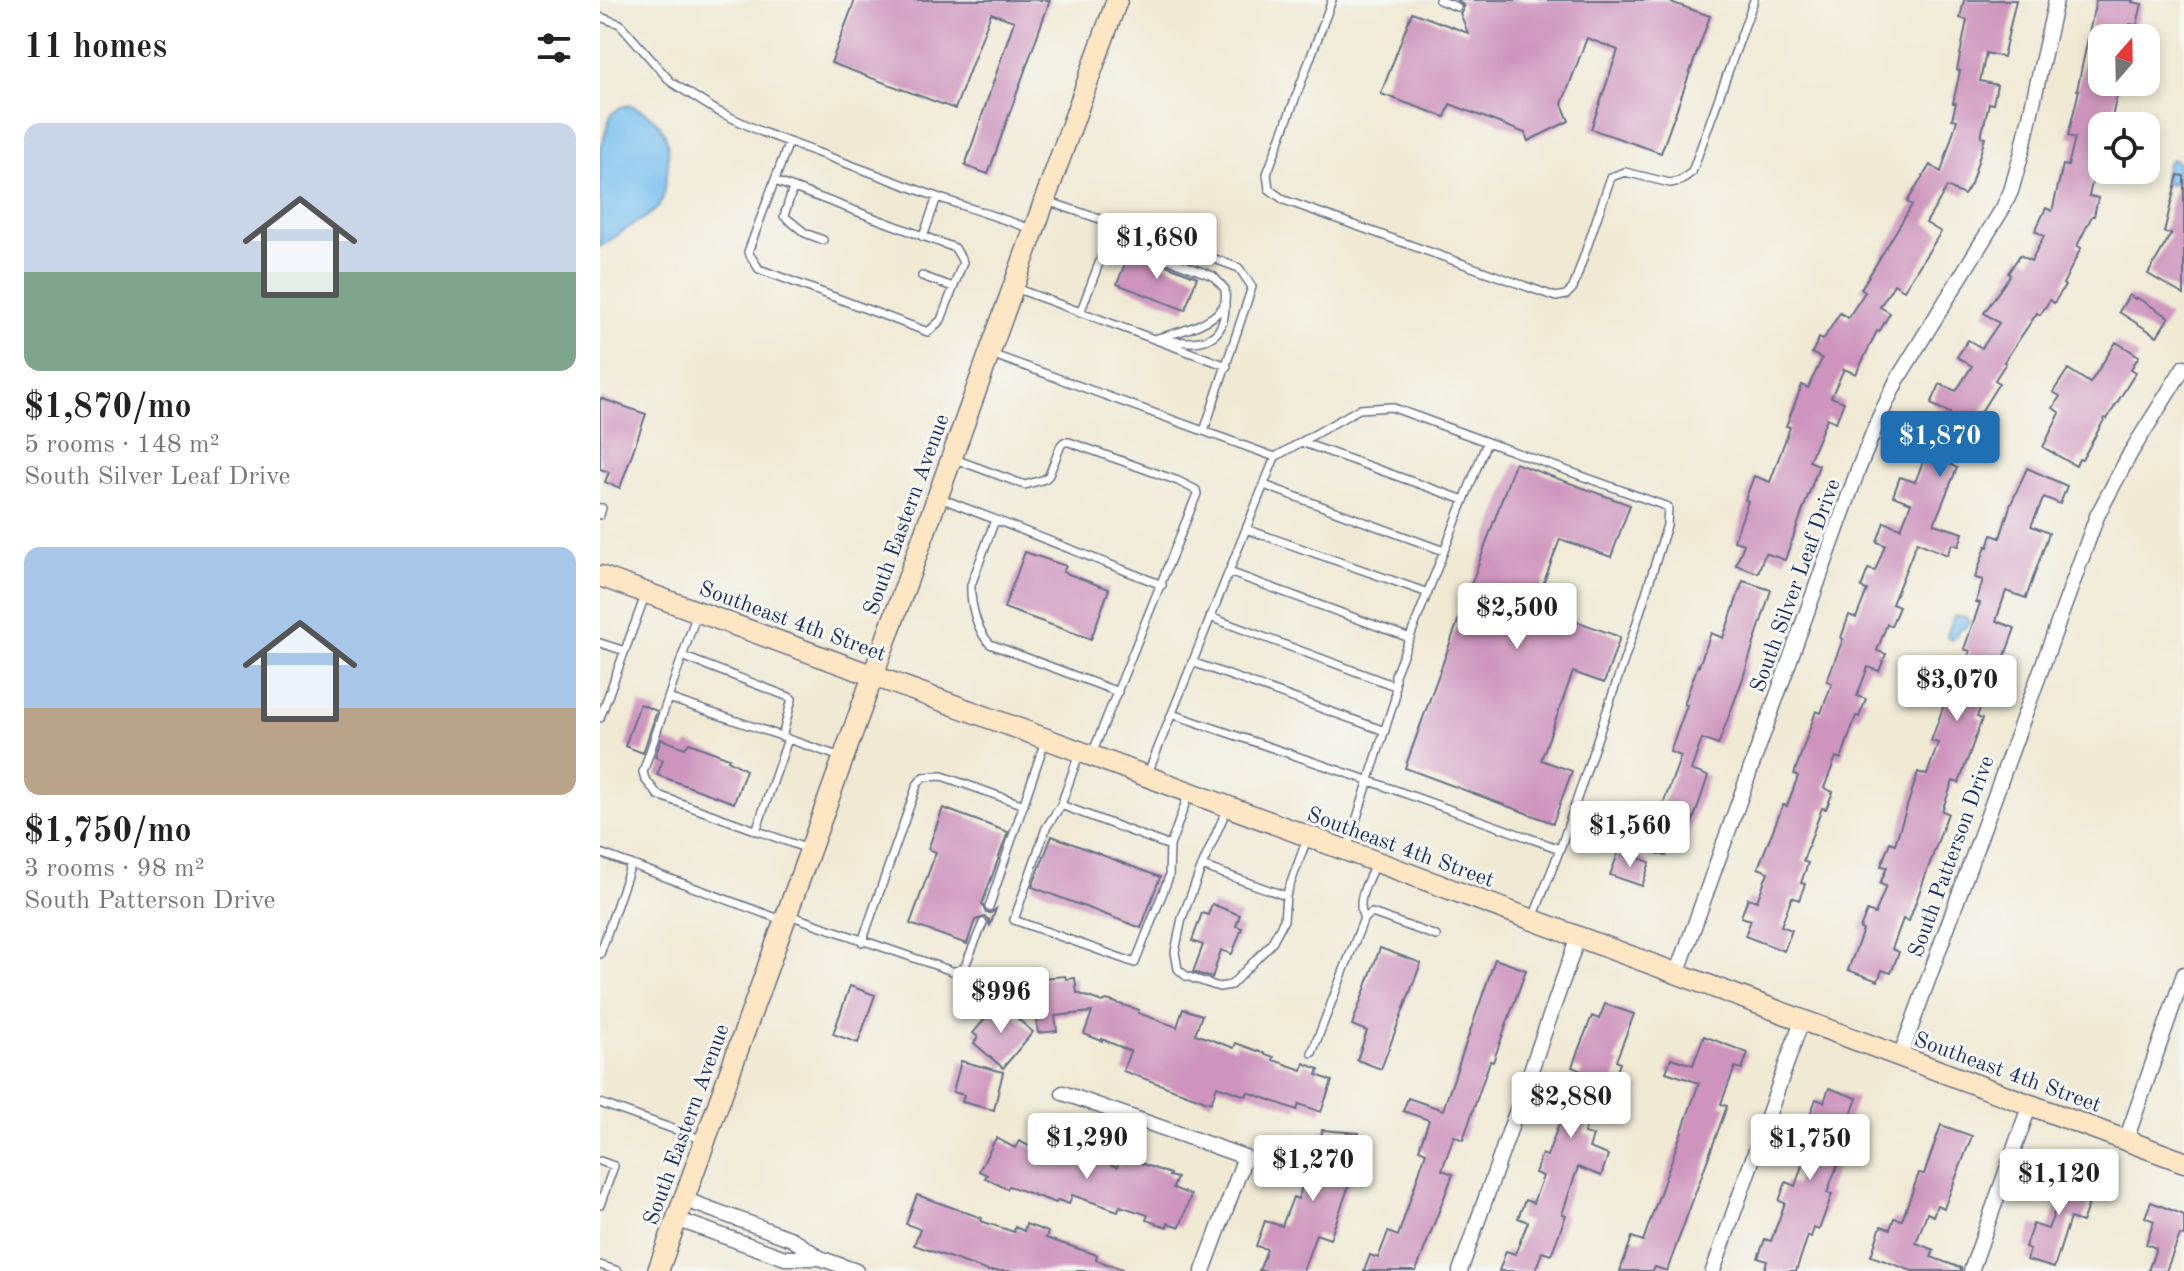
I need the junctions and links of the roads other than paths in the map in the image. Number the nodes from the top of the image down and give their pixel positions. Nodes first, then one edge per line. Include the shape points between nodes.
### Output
1 (1117, 0) edge
2 (1332, 0) edge
3 (1439, 0) edge
4 (1754, 0) edge
5 (2056, 0) edge
6 (1457, 7) dead end
7 (600, 17) edge
8 (789, 142) junction
9 (775, 181) junction
10 (793, 188) junction
11 (937, 197) junction
12 (1045, 200) junction
13 (1114, 224) junction
14 (1034, 230) junction
15 (923, 237) junction
16 (823, 240) dead end
17 (922, 276) dead end
18 (953, 287) junction
19 (1013, 287) junction
20 (1225, 302) junction
21 (1080, 313) junction
22 (1154, 339) junction
23 (989, 353) junction
24 (1227, 366) junction
25 (2184, 367) edge
26 (1204, 431) junction
27 (1301, 442) junction
28 (1487, 442) junction
29 (952, 457) junction
30 (1275, 457) junction
31 (1264, 485) junction
32 (937, 497) junction
33 (1464, 500) junction
34 (600, 508) edge
35 (600, 515) edge
36 (995, 520) junction
37 (1246, 529) junction
38 (1444, 551) junction
39 (1229, 572) junction
40 (600, 576) edge
41 (1162, 585) junction
42 (647, 592) junction
43 (1428, 593) junction
44 (698, 611) junction
45 (1210, 617) junction
46 (1410, 638) junction
47 (600, 643) edge
48 (625, 651) junction
49 (682, 656) junction
50 (1192, 662) junction
51 (873, 676) junction
52 (1395, 686) junction
53 (1118, 692) junction
54 (668, 698) junction
55 (1172, 714) junction
56 (600, 718) edge
57 (1385, 731) junction
58 (785, 738) junction
59 (1046, 739) junction
60 (1085, 754) junction
61 (843, 758) junction
62 (1146, 777) junction
63 (1370, 781) junction
64 (1189, 793) junction
65 (1024, 805) junction
66 (1061, 805) junction
67 (1228, 807) junction
68 (756, 831) junction
69 (1308, 837) junction
70 (1170, 846) junction
71 (1560, 849) junction
72 (810, 850) junction
73 (1346, 851) junction
74 (600, 853) edge
75 (1375, 862) junction
76 (631, 864) junction
77 (1202, 866) junction
78 (1286, 896) junction
79 (989, 907) dead end
80 (785, 918) junction
81 (1364, 918) junction
82 (1532, 920) junction
83 (983, 923) dead end
84 (1436, 936) dead end
85 (1578, 937) junction
86 (862, 942) junction
87 (600, 954) edge
88 (1677, 974) junction
89 (2184, 974) edge
90 (1802, 1020) junction
91 (1312, 1053) dead end
92 (1900, 1057) junction
93 (1063, 1093) dead end
94 (600, 1103) edge
95 (2030, 1104) junction
96 (705, 1140) junction
97 (2126, 1140) junction
98 (600, 1161) edge
99 (2184, 1162) edge
100 (683, 1199) junction
101 (600, 1205) edge
102 (676, 1219) junction
103 (820, 1258) junction
104 (600, 1265) edge
105 (848, 1270) edge
106 (618, 1271) edge
107 (658, 1271) edge
108 (1203, 1271) edge
109 (1460, 1271) edge
110 (1713, 1271) edge
111 (1971, 1271) edge

1 - 12 main road, South Eastern Avenue
2 - 4 lane via 1267,174 1269,189 1284,200 1556,297 1573,288 1611,177 1625,172 1670,183 1692,172
3 - 6 lane
5 - 88 street, South Silver Leaf Drive via 2011,191 1919,341 1879,418
7 - 8 lane via 620,24 671,82 717,111
8 - 9 lane
8 - 11 lane
9 - 10 lane
9 - 18 lane via 748,252 759,269 928,332 941,320
10 - 15 lane
10 - 16 lane via 784,216
11 - 14 lane
11 - 15 lane
12 - 13 lane
12 - 14 main road, South Eastern Avenue
13 - 20 lane via 1131,245 1213,276 1225,289
13 - 21 lane
13 - 24 lane via 1239,268 1252,287
14 - 19 main road, South Eastern Avenue
15 - 18 lane via 955,248 963,262
17 - 18 lane
19 - 21 lane
19 - 23 main road, South Eastern Avenue
20 - 22 lane via 1217,315
20 - 22 lane via 1226,318 1208,340
21 - 22 lane
22 - 24 lane
23 - 26 lane
23 - 29 main road, South Eastern Avenue
24 - 26 lane
25 - 92 street, South Patterson Drive via 2092,527
26 - 30 lane
27 - 28 lane via 1359,409 1391,407
27 - 30 lane
27 - 33 lane
28 - 33 lane
28 - 71 lane via 1668,507 1636,625
29 - 32 main road, South Eastern Avenue
29 - 41 lane via 1025,485 1045,479 1061,445 1069,442 1194,487 1197,494
30 - 31 lane
31 - 37 lane
31 - 38 lane
32 - 36 lane
32 - 51 main road, South Eastern Avenue
33 - 38 lane
34 - 35 lane
36 - 41 lane
36 - 53 lane via 971,585 982,635 990,644
37 - 39 lane
37 - 43 lane
38 - 43 lane
39 - 45 lane
39 - 46 lane
40 - 42 main road, Southeast 4th Street
41 - 53 lane
42 - 44 main road, Southeast 4th Street
42 - 48 lane
43 - 46 lane
44 - 49 lane
44 - 51 main road, Southeast 4th Street
45 - 50 lane
45 - 52 lane
46 - 52 lane
47 - 48 lane
48 - 56 lane
49 - 54 lane
49 - 58 lane via 792,699
50 - 55 lane
50 - 57 lane
51 - 59 main road, Southeast 4th Street
51 - 61 main road, South Eastern Avenue
52 - 57 lane
53 - 60 lane
54 - 58 lane
54 - 68 lane via 645,779 658,795
55 - 62 lane
55 - 63 lane
57 - 63 lane
58 - 61 lane
58 - 68 lane
59 - 60 main road, Southeast 4th Street
59 - 65 lane
60 - 62 main road, Southeast 4th Street
60 - 66 lane
61 - 72 main road, South Eastern Avenue
62 - 64 main road, Southeast 4th Street
63 - 71 lane
63 - 73 lane
64 - 67 main road, Southeast 4th Street
64 - 70 lane
65 - 79 lane
65 - 86 lane via 942,776 923,777
66 - 70 lane
66 - 70 lane via 1046,828 1014,920 1135,963 1169,877
67 - 69 main road, Southeast 4th Street
67 - 77 lane
68 - 72 lane
69 - 73 main road, Southeast 4th Street
69 - 78 lane
71 - 82 lane
72 - 80 main road, South Eastern Avenue
73 - 75 main road, Southeast 4th Street
74 - 76 lane
75 - 81 lane via 1360,902
75 - 82 main road, Southeast 4th Street
76 - 80 lane
76 - 87 lane
77 - 78 lane
77 - 78 lane via 1175,952 1178,969 1208,984 1231,985 1271,944 1284,920
80 - 86 lane
80 - 96 main road, South Eastern Avenue
81 - 84 lane via 1372,913
81 - 91 lane
82 - 85 main road, Southeast 4th Street
83 - 86 lane via 960,971
85 - 88 main road, Southeast 4th Street
85 - 109 street
88 - 90 main road, Southeast 4th Street
89 - 97 street
90 - 92 main road, Southeast 4th Street
90 - 110 street
92 - 95 main road, Southeast 4th Street
93 - 108 street via 1245,1157
94 - 96 lane
95 - 97 main road, Southeast 4th Street
95 - 111 street
96 - 100 main road, South Eastern Avenue
97 - 99 main road, Southeast 4th Street
98 - 101 lane via 614,1166
100 - 102 main road, South Eastern Avenue
100 - 103 street via 792,1239
102 - 103 street via 785,1258
102 - 107 main road, South Eastern Avenue
103 - 105 street
104 - 106 lane

